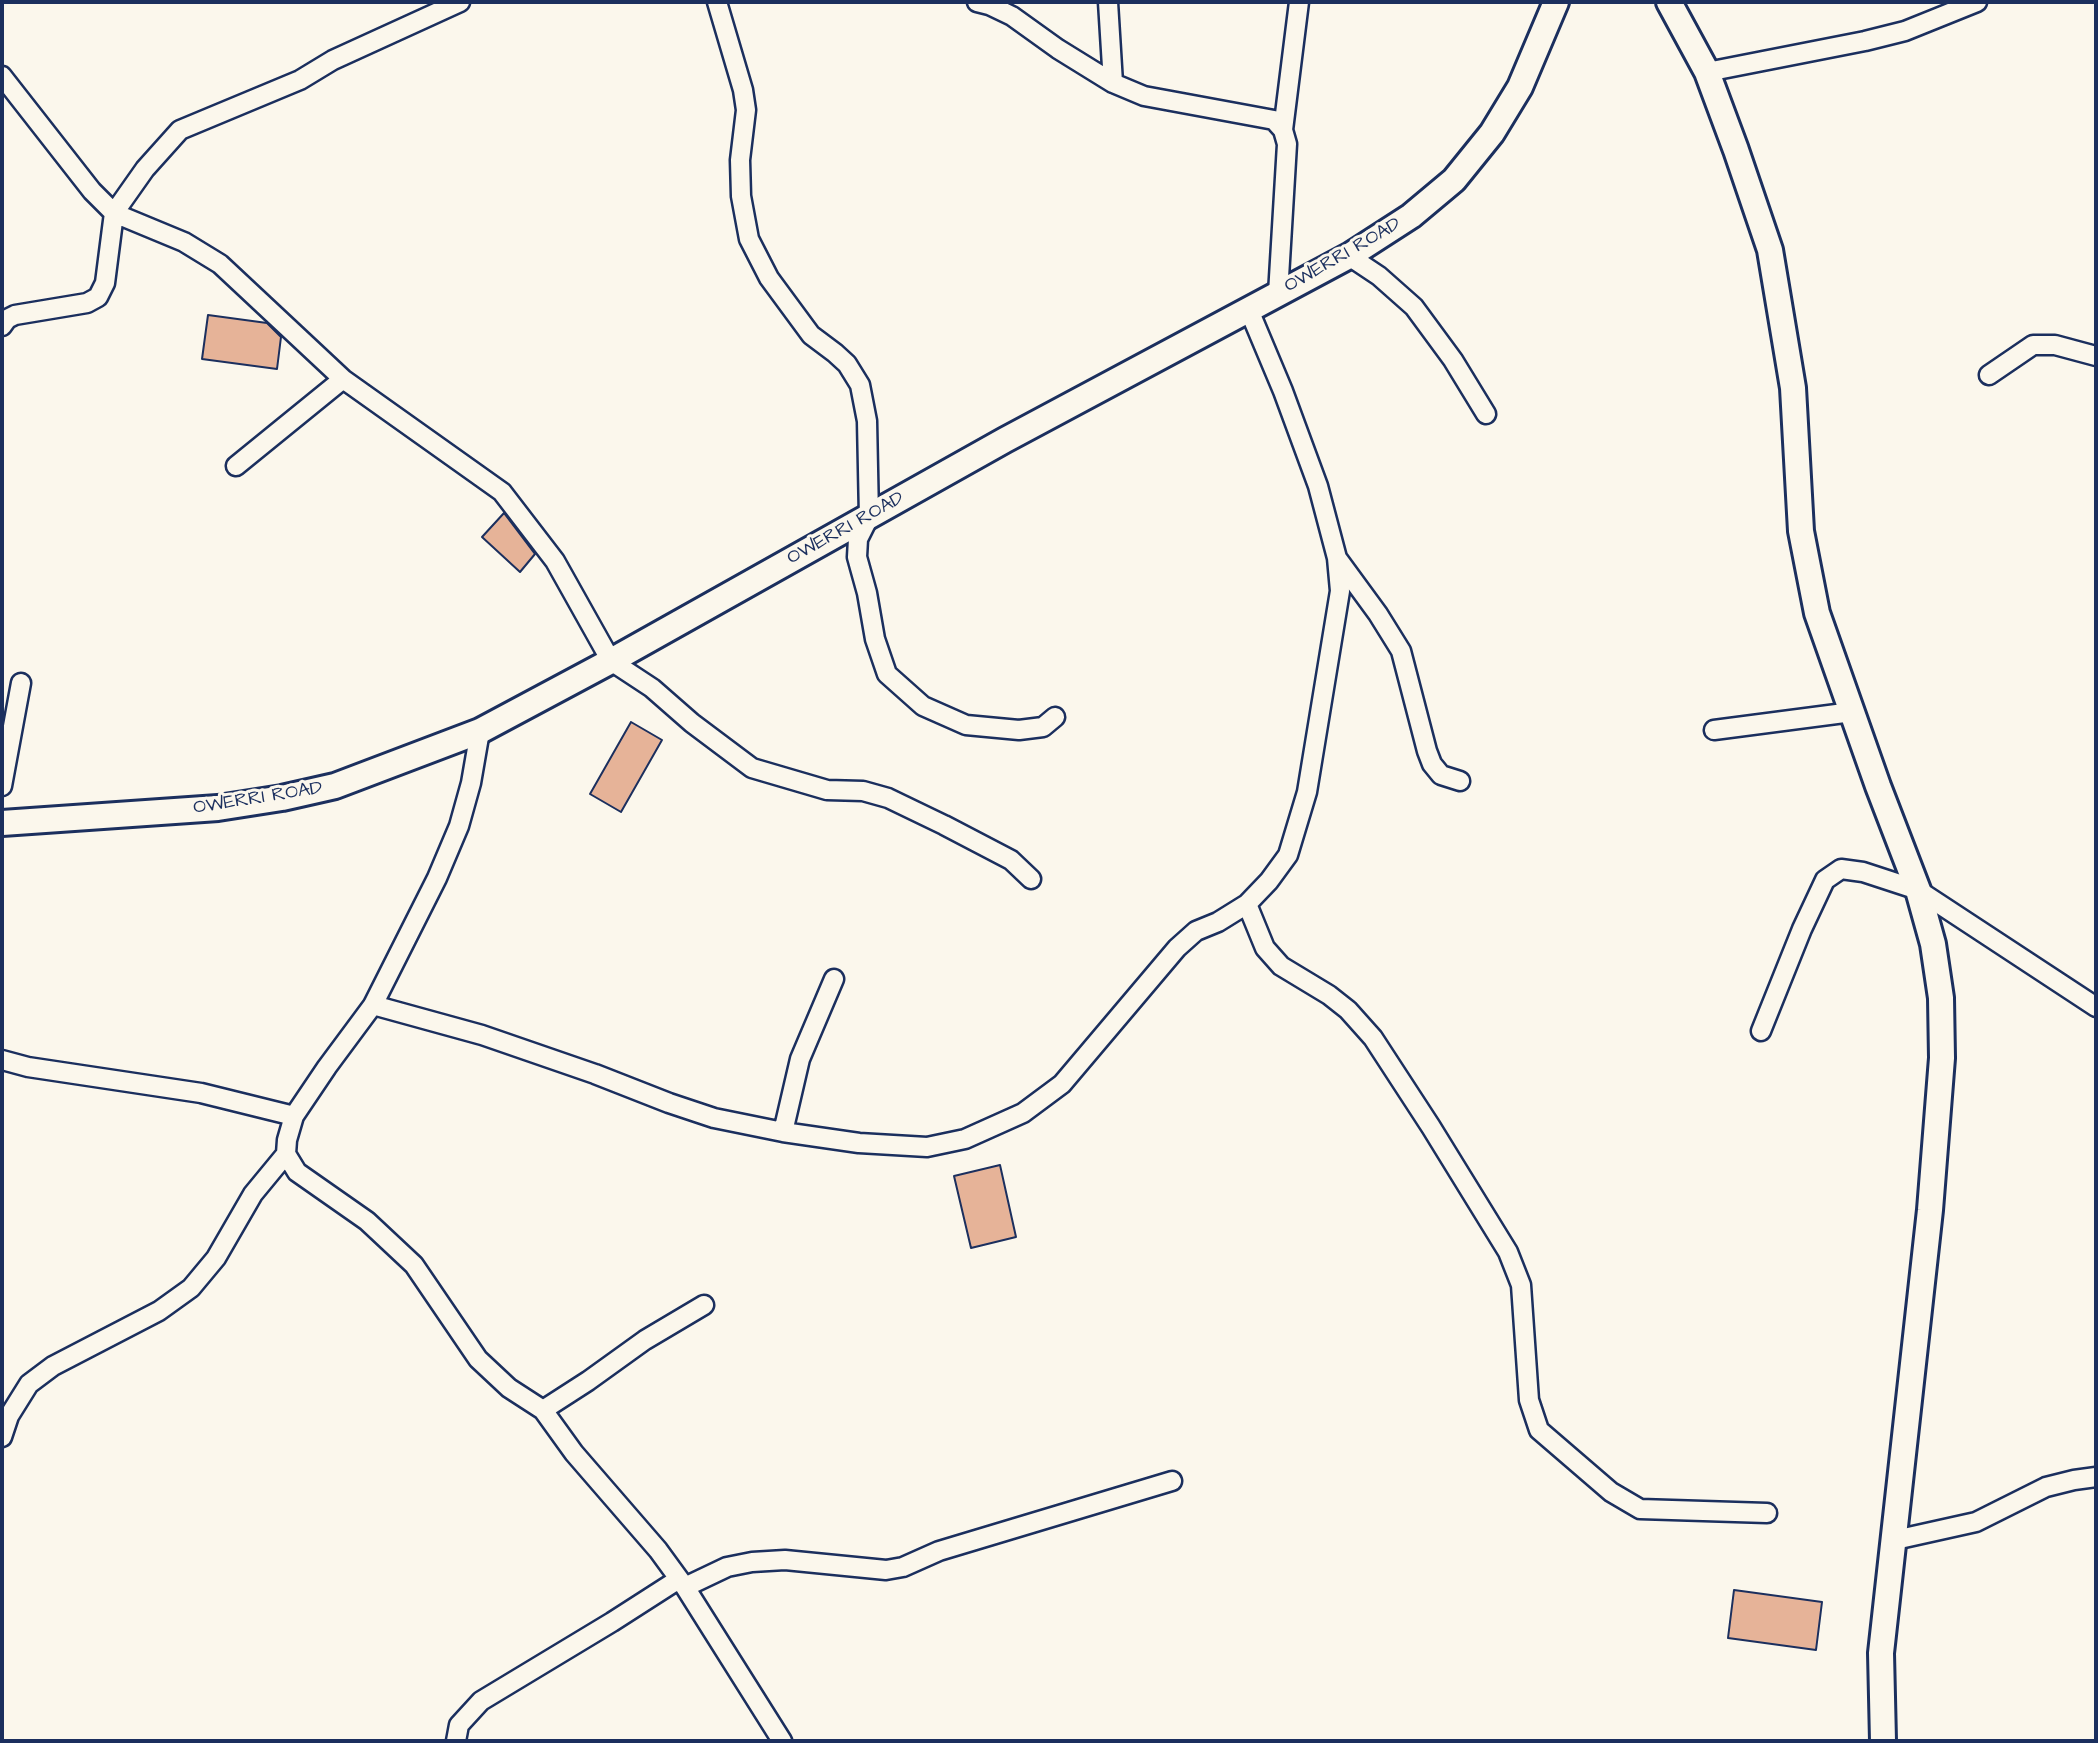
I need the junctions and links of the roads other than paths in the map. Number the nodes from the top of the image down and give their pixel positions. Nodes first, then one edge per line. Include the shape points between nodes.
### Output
1 (460, 2) edge
2 (717, 2) edge
3 (977, 2) edge
4 (1108, 2) edge
5 (1299, 2) edge
6 (1556, 2) edge
7 (1669, 2) edge
8 (1977, 2) edge
9 (1010, 9) edge
10 (1707, 72) junction
11 (2, 76) edge
12 (1113, 83) junction
13 (1283, 130) junction
14 (114, 213) junction
15 (1349, 256) junction
16 (1278, 294) junction
17 (2, 303) edge
18 (1249, 310) junction
19 (28, 312) junction
20 (2, 326) edge
21 (2096, 356) edge
22 (1989, 374) dead end
23 (343, 379) junction
24 (1486, 414) dead end
25 (236, 466) dead end
26 (869, 517) junction
27 (1337, 558) junction
28 (611, 661) junction
29 (21, 683) dead end
30 (1852, 712) junction
31 (1055, 717) dead end
32 (1714, 730) dead end
33 (480, 731) junction
34 (1460, 781) dead end
35 (2, 786) edge
36 (2, 823) edge
37 (1031, 879) dead end
38 (1918, 890) junction
39 (1247, 904) junction
40 (834, 979) dead end
41 (373, 1005) junction
42 (2096, 1007) edge
43 (1760, 1031) dead end
44 (2, 1060) edge
45 (295, 1116) junction
46 (783, 1132) junction
47 (286, 1154) junction
48 (704, 1305) dead end
49 (543, 1410) junction
50 (2, 1437) edge
51 (2096, 1477) edge
52 (1172, 1481) dead end
53 (1767, 1513) dead end
54 (1895, 1540) junction
55 (682, 1583) junction
56 (456, 1741) edge
57 (782, 1741) edge
58 (1883, 1741) edge

1 - 14 street via 333,60 300,80 180,130
2 - 26 street via 746,110 740,160 749,239 769,278 811,335 847,365 860,385 867,421
3 - 9 street
4 - 12 street
5 - 13 street
6 - 15 main road, OWERRI ROAD via 1520,87 1492,133 1454,180 1420,209
7 - 10 main road
8 - 10 street via 1905,31
9 - 12 street via 1058,49
10 - 30 main road via 1770,250 1793,388 1801,531 1817,613
11 - 14 street
12 - 13 street via 1144,96 1274,120
13 - 16 street via 1287,144
14 - 19 street via 105,283 98,297
14 - 23 street via 184,242 220,264
15 - 16 main road, OWERRI ROAD
15 - 24 street via 1414,307
16 - 18 main road, OWERRI ROAD
17 - 19 street
18 - 26 main road, OWERRI ROAD
18 - 27 street via 1318,486
19 - 20 street via 7,319
21 - 22 street via 2055,345 2033,345
23 - 25 street
23 - 28 street via 502,492 555,561
26 - 28 main road, OWERRI ROAD
26 - 31 street via 858,539 857,557 887,674 923,706 966,725 1019,730 1043,727
27 - 34 street via 1401,651 1432,764 1441,775
27 - 39 street via 1340,591 1307,792 1289,855
28 - 33 main road, OWERRI ROAD
28 - 37 street via 752,768 827,790 888,797 1011,860
29 - 35 street
30 - 32 street
30 - 38 main road
33 - 36 main road, OWERRI ROAD via 335,786 282,798 218,808
33 - 41 street via 459,826
38 - 42 street
38 - 43 street via 1841,869 1825,880
38 - 54 main road via 1941,998 1942,1058
39 - 46 street via 1196,931 1177,948 1062,1084 999,1126 926,1147
39 - 53 street via 1265,948 1281,966 1329,995 1373,1038 1508,1252 1521,1285 1529,1400 1539,1430 1611,1492 1640,1510
40 - 46 street via 800,1059
41 - 45 street
41 - 46 street via 482,1035 713,1118
44 - 45 street via 201,1094
45 - 47 street
47 - 49 street via 297,1172 367,1221 414,1265 478,1359 509,1388
47 - 50 street via 253,1194 216,1258 191,1288 29,1384
48 - 49 street
49 - 55 street
51 - 54 street via 2046,1487 1976,1522
52 - 55 street via 939,1551 903,1567 886,1570 785,1559 727,1567
54 - 58 main road via 1881,1653
55 - 56 street via 481,1701 459,1724
55 - 57 street

